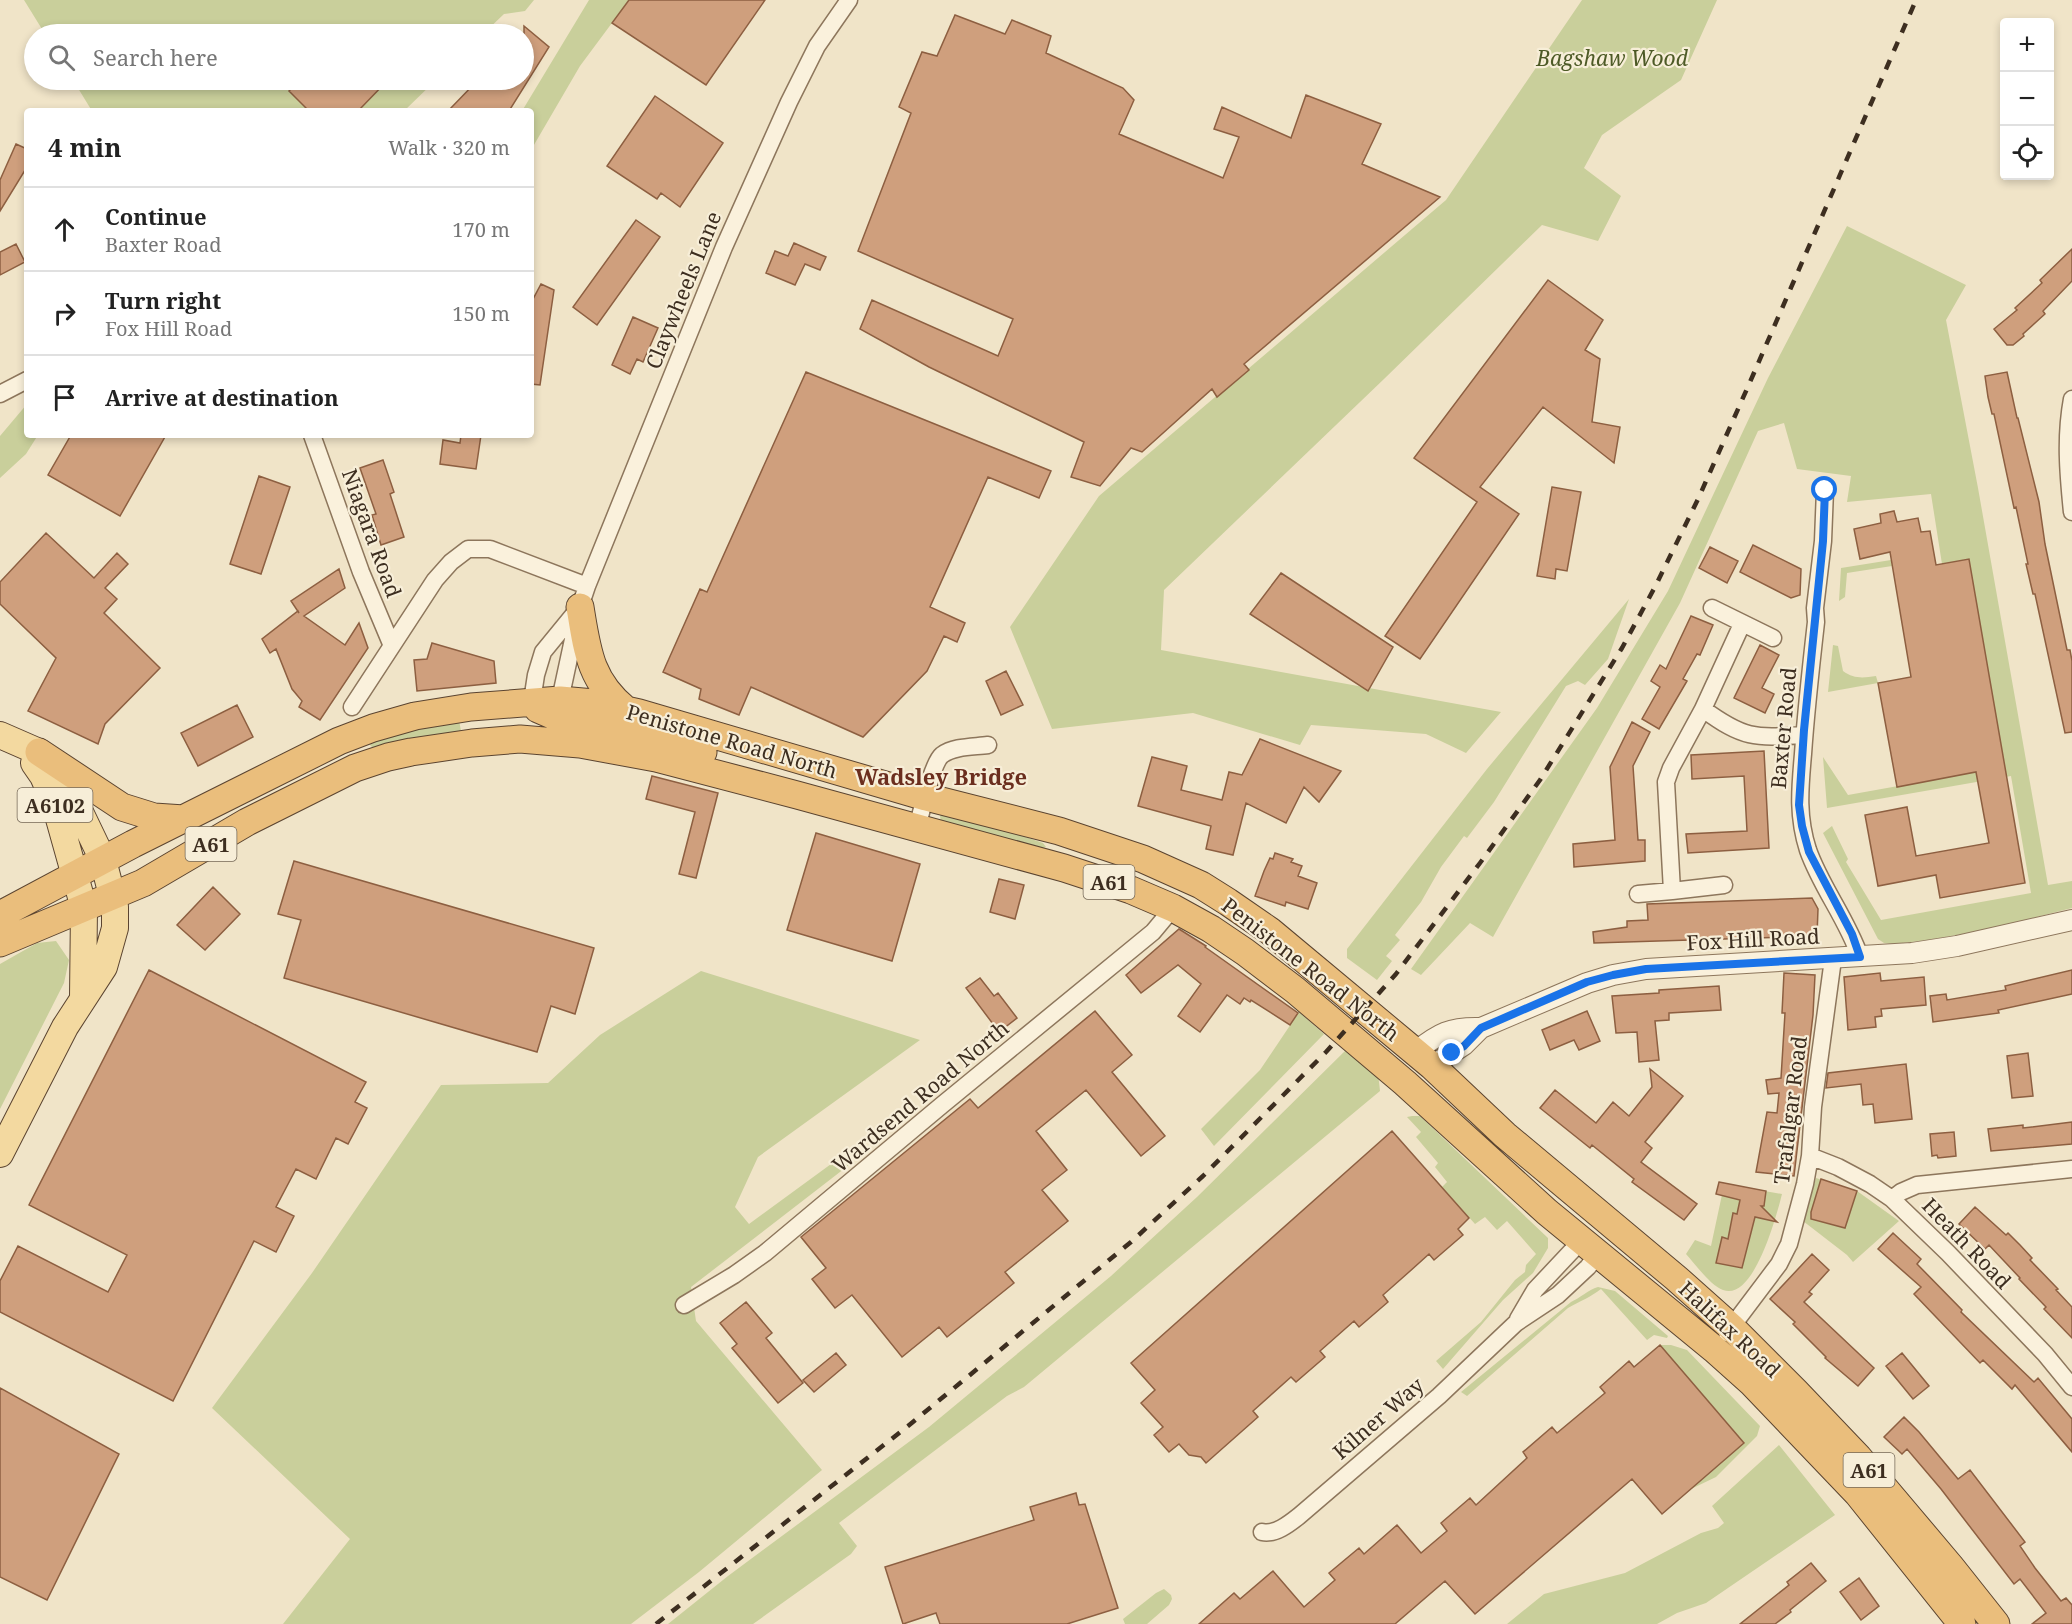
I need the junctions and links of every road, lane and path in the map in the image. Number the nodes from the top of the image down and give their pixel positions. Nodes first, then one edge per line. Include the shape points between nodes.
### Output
1 (849, 0) edge
2 (24, 382) edge
3 (0, 394) edge
4 (2072, 399) edge
5 (313, 438) edge
6 (1825, 490) dead end
7 (2072, 512) edge
8 (583, 597) junction
9 (1712, 608) dead end
10 (1742, 624) junction
11 (1773, 638) dead end
12 (392, 646) junction
13 (532, 701) junction
14 (352, 707) dead end
15 (557, 708) junction
16 (1703, 709) junction
17 (626, 710) junction
18 (1804, 735) junction
19 (541, 740) junction
20 (19, 744) edge
21 (988, 745) dead end
22 (761, 785) junction
23 (926, 796) junction
24 (184, 819) junction
25 (917, 828) junction
26 (103, 860) junction
27 (1171, 871) junction
28 (75, 875) junction
29 (1724, 885) dead end
30 (1672, 891) junction
31 (1638, 894) dead end
32 (113, 896) junction
33 (84, 908) junction
34 (1173, 908) junction
35 (0, 915) edge
36 (2072, 920) edge
37 (0, 944) edge
38 (1860, 957) junction
39 (1833, 959) junction
40 (83, 997) junction
41 (1423, 1059) junction
42 (1405, 1083) junction
43 (0, 1154) edge
44 (1810, 1156) junction
45 (2072, 1169) edge
46 (1892, 1199) junction
47 (1611, 1225) junction
48 (1590, 1247) junction
49 (684, 1305) dead end
50 (1516, 1323) junction
51 (1731, 1328) junction
52 (1714, 1349) junction
53 (2072, 1387) edge
54 (1262, 1532) dead end
55 (1962, 1624) edge
56 (1996, 1624) edge

1 - 8 street, Claywheels Lane via 817,46 789,102 721,256
2 - 3 street
4 - 7 street via 2067,468
5 - 12 street, Niagara Road
6 - 18 street, Baxter Road
8 - 12 street via 490,549 468,549 435,580
8 - 13 street, Claywheels Lane via 543,652
8 - 15 street, Claywheels Lane
8 - 17 highway via 591,664 606,692
9 - 10 street
10 - 11 street
10 - 16 street
12 - 14 street
13 - 15 highway, Penistone Road North / A61
13 - 24 highway, Penistone Road North / A61 via 443,711 373,728 339,741
15 - 17 highway, Penistone Road North / A61 via 587,702
15 - 19 highway
15 - 22 highway via 711,754
16 - 18 street via 1726,726 1750,736
16 - 30 street via 1666,782
17 - 23 highway, Penistone Road North / A61
18 - 38 street, Baxter Road via 1799,805 1802,826 1809,852
19 - 22 highway, Penistone Road North / A61 via 656,758
19 - 32 highway, Penistone Road North / A61 via 462,744 388,757 355,768
20 - 24 highway via 123,807 154,817
20 - 26 main road, A6102 via 67,785
20 - 28 main road, A6102 via 49,789
21 - 23 street via 941,756
22 - 25 highway, Penistone Road North / A61
23 - 25 street
23 - 27 highway, Penistone Road North / A61 via 1059,831
24 - 26 highway, Penistone Road North / A61
25 - 34 highway, Penistone Road North / A61 via 1064,868
26 - 28 highway, Penistone Road North / A61
26 - 32 main road, A6102
27 - 34 highway via 1179,894
27 - 41 highway, Penistone Road North / A61 via 1201,885 1270,931
28 - 33 main road, A6102
28 - 35 highway, Penistone Road North / A61
29 - 30 street
30 - 31 street
32 - 33 highway, Penistone Road North / A61
32 - 40 main road, A6102 via 115,928 110,947 104,967
33 - 37 highway, Penistone Road North / A61
33 - 40 main road, A6102
34 - 42 highway, Penistone Road North / A61 via 1245,952
34 - 49 street, Wardsend Road North via 1153,932 765,1253
36 - 38 street, Fox Hill Road via 1912,953
38 - 39 street, Fox Hill Road
39 - 41 street, Fox Hill Road via 1654,969 1613,975 1587,982 1481,1028 1464,1046
39 - 44 street, Trafalgar Road
40 - 43 main road, A6102
41 - 42 highway
41 - 47 highway, Halifax Road / A61
42 - 48 highway, Halifax Road / A61
44 - 46 street, Heath Road via 1838,1167
44 - 51 street, Trafalgar Road via 1789,1244 1779,1264
45 - 46 street via 1917,1185
46 - 53 street, Heath Road via 2045,1354
47 - 48 highway via 1607,1239
47 - 51 highway, Halifax Road / A61
48 - 50 street, Kilner Way via 1535,1290
48 - 50 street, Kilner Way via 1588,1267 1558,1295
48 - 52 highway, Halifax Road / A61
50 - 54 street, Kilner Way via 1439,1396 1299,1516 1286,1526
51 - 52 street, Trafalgar Road
51 - 56 highway, Halifax Road / A61 via 1858,1456
52 - 55 highway, Halifax Road / A61 via 1752,1383 1858,1494

